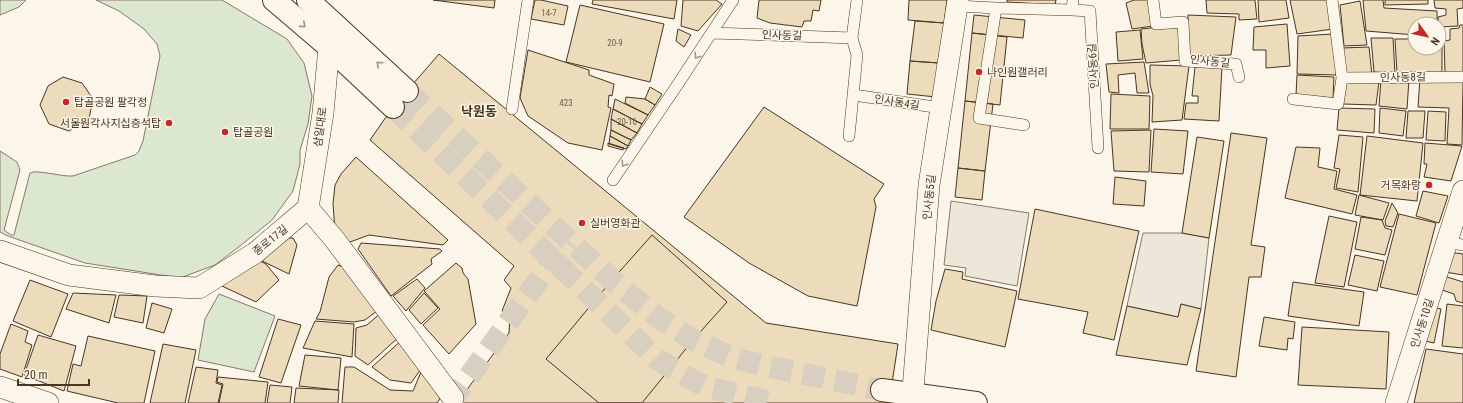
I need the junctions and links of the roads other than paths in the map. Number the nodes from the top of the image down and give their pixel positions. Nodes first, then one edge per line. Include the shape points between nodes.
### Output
1 (274, 0) edge
2 (308, 0) edge
3 (528, 0) edge
4 (733, 0) edge
5 (856, 0) edge
6 (1153, 0) edge
7 (1332, 0) edge
8 (957, 3) edge
9 (1072, 5) edge
10 (996, 8) junction
11 (712, 33) junction
12 (852, 38) junction
13 (329, 47) junction
14 (1239, 77) dead end
15 (1463, 77) edge
16 (1342, 78) junction
17 (407, 90) tunnel mouth
18 (854, 95) junction
19 (1293, 99) dead end
20 (393, 107) tunnel mouth
21 (941, 108) junction
22 (512, 109) dead end
23 (1024, 125) dead end
24 (849, 136) dead end
25 (1098, 148) dead end
26 (613, 180) dead end
27 (1463, 191) edge
28 (308, 208) junction
29 (1455, 244) edge
30 (1, 254) edge
31 (0, 387) edge
32 (882, 390) tunnel mouth
33 (454, 398) dead end
34 (912, 399) edge
35 (48, 403) edge
36 (976, 403) edge
37 (1396, 403) edge

1 -> 13 main road
17 -> 2 main road
3 - 22 lane
4 - 11 lane
5 - 12 lane
6 - 14 lane, 인사동길 via 1156,24 1183,22 1185,61 1236,64
7 - 16 lane
8 - 10 lane
8 - 21 street, 인사동5길
9 - 10 lane
9 - 25 lane, 인사동6길 via 1090,11
10 - 23 lane via 980,118
11 - 12 lane, 인사동길
11 -> 26 lane
12 - 18 lane via 857,55
13 - 20 main road
13 - 28 street, 삼일대로 via 323,113
15 - 16 lane, 인사동8길
16 - 19 lane via 1338,104
18 - 21 lane, 인사동4길
18 - 24 lane
21 - 34 street, 인사동5길 via 929,185
27 - 29 street, 인사동10길
28 - 30 street, 종로17길 via 255,253 199,288 155,286 69,275
28 - 33 street
29 - 37 street, 인사동10길
31 - 35 street
32 - 34 main road
34 - 36 main road

